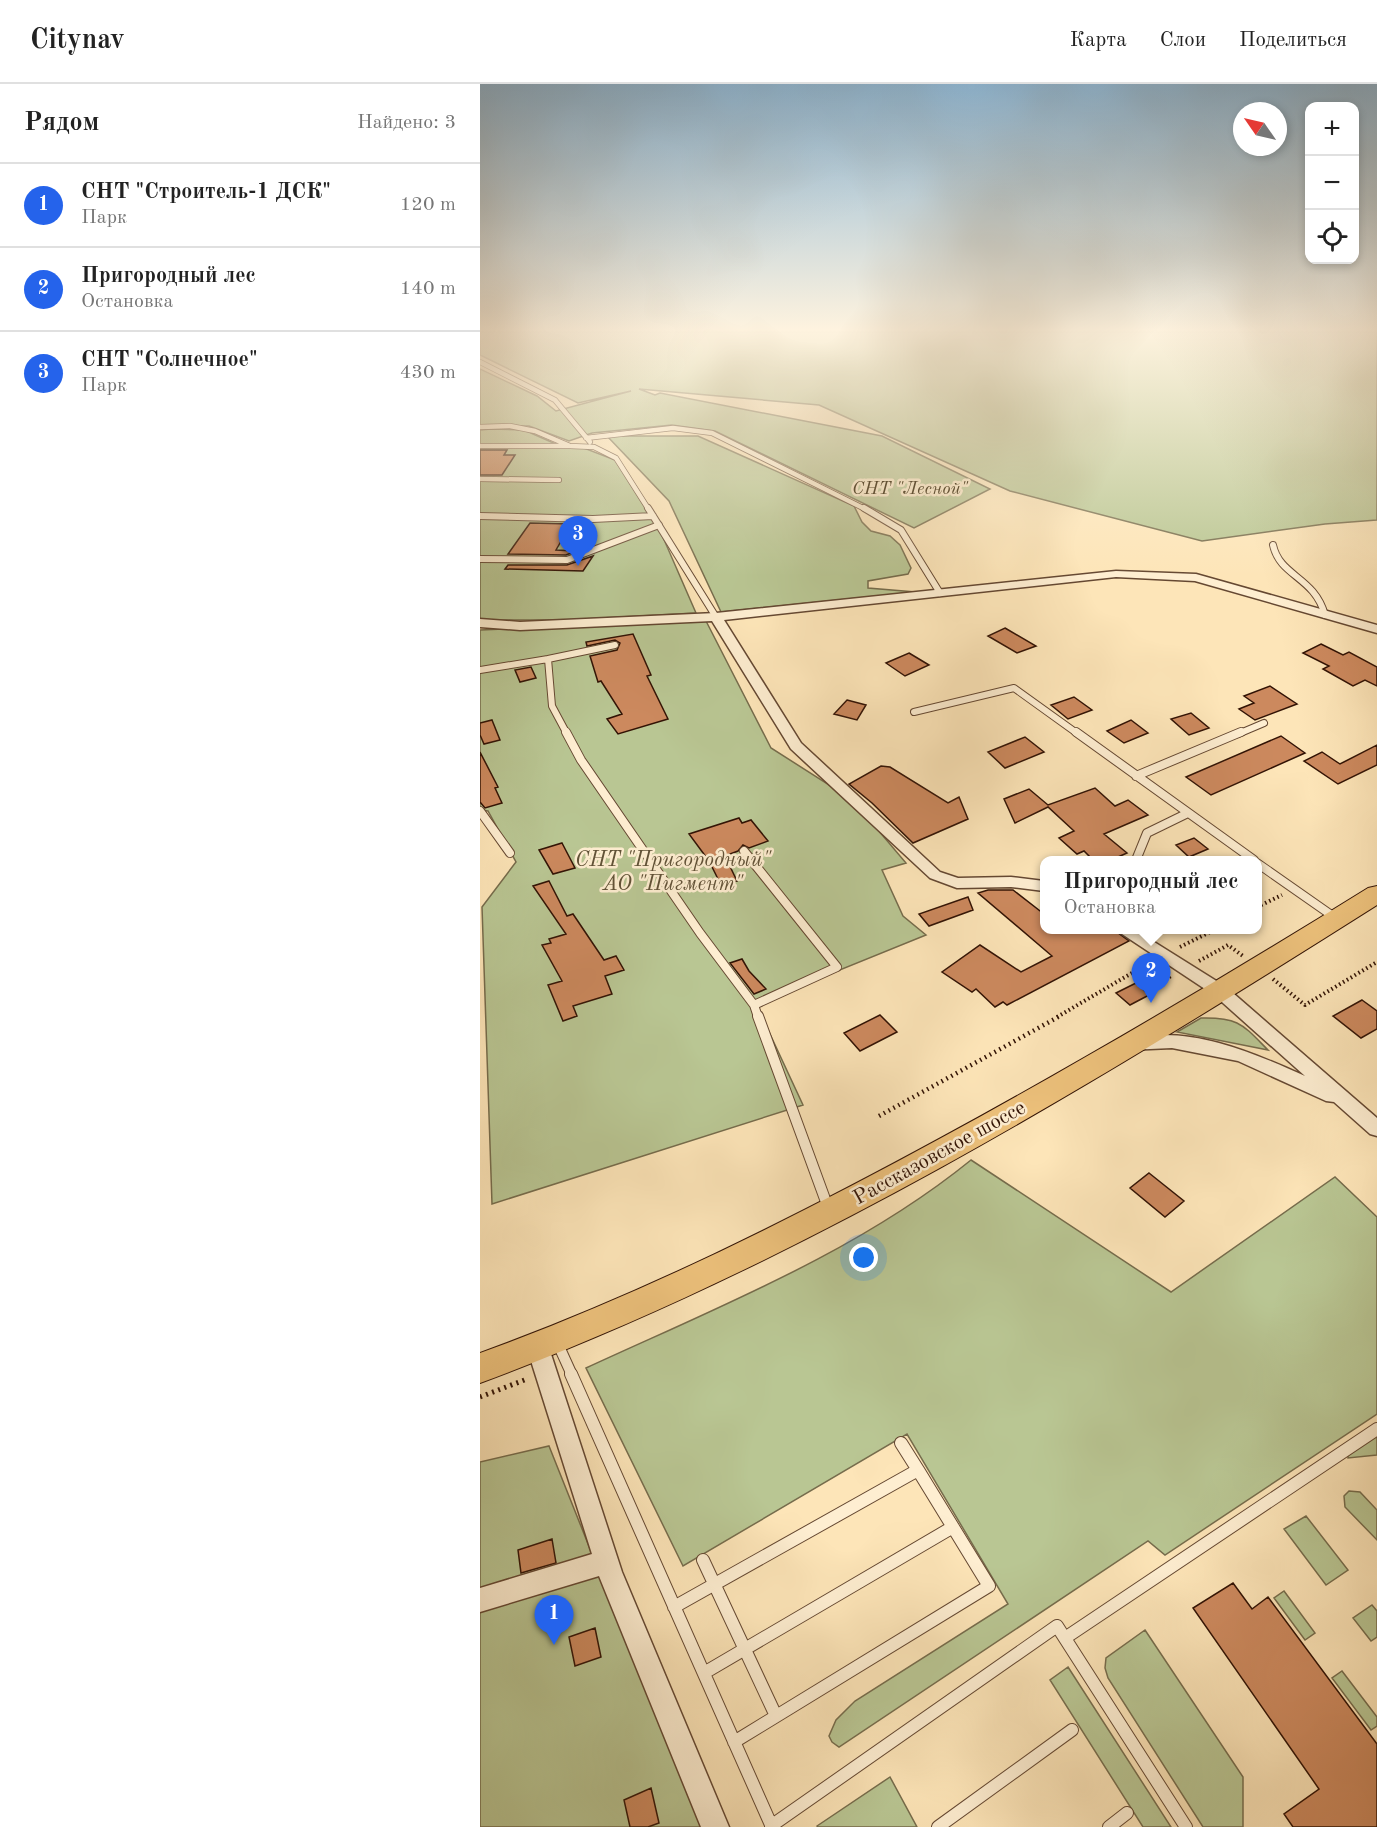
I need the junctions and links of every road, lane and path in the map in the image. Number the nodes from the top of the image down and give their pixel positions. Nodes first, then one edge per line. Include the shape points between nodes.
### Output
1 (566, 413) edge
2 (480, 423) edge
3 (480, 427) edge
4 (488, 427) junction
5 (586, 438) junction
6 (480, 446) edge
7 (570, 446) junction
8 (594, 447) junction
9 (480, 479) edge
10 (559, 480) dead end
11 (480, 516) edge
12 (653, 516) junction
13 (658, 525) junction
14 (1273, 545) dead end
15 (480, 559) edge
16 (940, 593) junction
17 (1325, 615) junction
18 (716, 617) junction
19 (480, 624) edge
20 (1377, 629) edge
21 (615, 645) dead end
22 (548, 659) junction
23 (480, 670) edge
24 (914, 712) dead end
25 (1264, 723) dead end
26 (1136, 776) junction
27 (480, 811) edge
28 (1188, 813) junction
29 (744, 851) dead end
30 (510, 853) dead end
31 (1138, 856) edge
32 (1248, 856) edge
33 (1262, 866) edge
34 (1040, 886) edge
35 (1294, 889) junction
36 (1377, 894) edge
37 (1262, 905) edge
38 (1337, 919) junction
39 (1130, 934) edge
40 (1206, 934) edge
41 (1162, 956) junction
42 (1220, 991) junction
43 (754, 1005) junction
44 (1125, 1046) junction
45 (1351, 1106) junction
46 (879, 1116) dead end
47 (1377, 1129) edge
48 (830, 1212) junction
49 (547, 1354) junction
50 (480, 1368) edge
51 (480, 1397) edge
52 (1377, 1429) edge
53 (902, 1443) dead end
54 (918, 1470) junction
55 (953, 1527) junction
56 (703, 1560) dead end
57 (606, 1562) junction
58 (715, 1585) junction
59 (480, 1600) edge
60 (674, 1607) junction
61 (1065, 1638) junction
62 (745, 1649) junction
63 (704, 1673) junction
64 (776, 1716) junction
65 (1072, 1730) dead end
66 (734, 1742) junction
67 (1127, 1814) dead end
68 (715, 1827) edge
69 (772, 1827) edge
70 (938, 1827) edge
71 (1109, 1827) edge
72 (1185, 1827) edge

1 - 5 lane
2 - 4 lane
3 - 4 lane
4 - 7 lane via 535,431
5 - 8 lane
5 - 16 lane via 673,428 712,433 901,530
6 - 7 lane
7 - 8 lane
8 - 12 lane via 616,458
9 - 10 lane
11 - 12 lane
12 - 13 lane
13 - 15 lane via 567,560
13 - 18 lane
14 - 17 lane via 1273,554 1281,564 1318,596
16 - 17 street via 1116,574 1160,575 1217,583
16 - 18 street
17 - 20 street
18 - 19 street via 520,626
18 - 34 street via 796,746 935,875 957,883
21 - 22 lane
22 - 23 lane
22 - 43 lane via 552,706 581,760
24 - 26 lane via 1014,688
25 - 26 lane
26 - 28 lane
27 - 30 lane
28 - 31 lane via 1147,833
28 - 32 lane
29 - 43 lane via 837,967
33 - 35 lane
35 - 37 path
35 - 38 lane
36 - 38 main road, Рассказовское шоссе
38 - 42 main road, Рассказовское шоссе
39 - 41 street
40 - 41 path
41 - 42 street
41 - 46 path
42 - 44 main road, Рассказовское шоссе
42 - 45 street
43 - 48 lane
44 - 45 street via 1172,1042 1242,1055
44 - 48 main road, Рассказовское шоссе
45 - 47 street
48 - 49 main road, Рассказовское шоссе
49 - 50 main road, Рассказовское шоссе
49 - 51 path
49 - 57 street
49 - 60 lane
52 - 61 lane
53 - 54 lane
54 - 55 lane
54 - 58 lane
55 - 62 lane
55 - 64 lane via 989,1586
56 - 58 lane
57 - 59 street
57 - 68 street
58 - 60 lane
58 - 62 lane
60 - 63 lane
61 - 69 lane via 1058,1626
61 - 72 lane
62 - 63 lane
62 - 64 lane
63 - 66 lane
64 - 66 lane
65 - 70 lane
66 - 69 lane
67 - 71 lane

